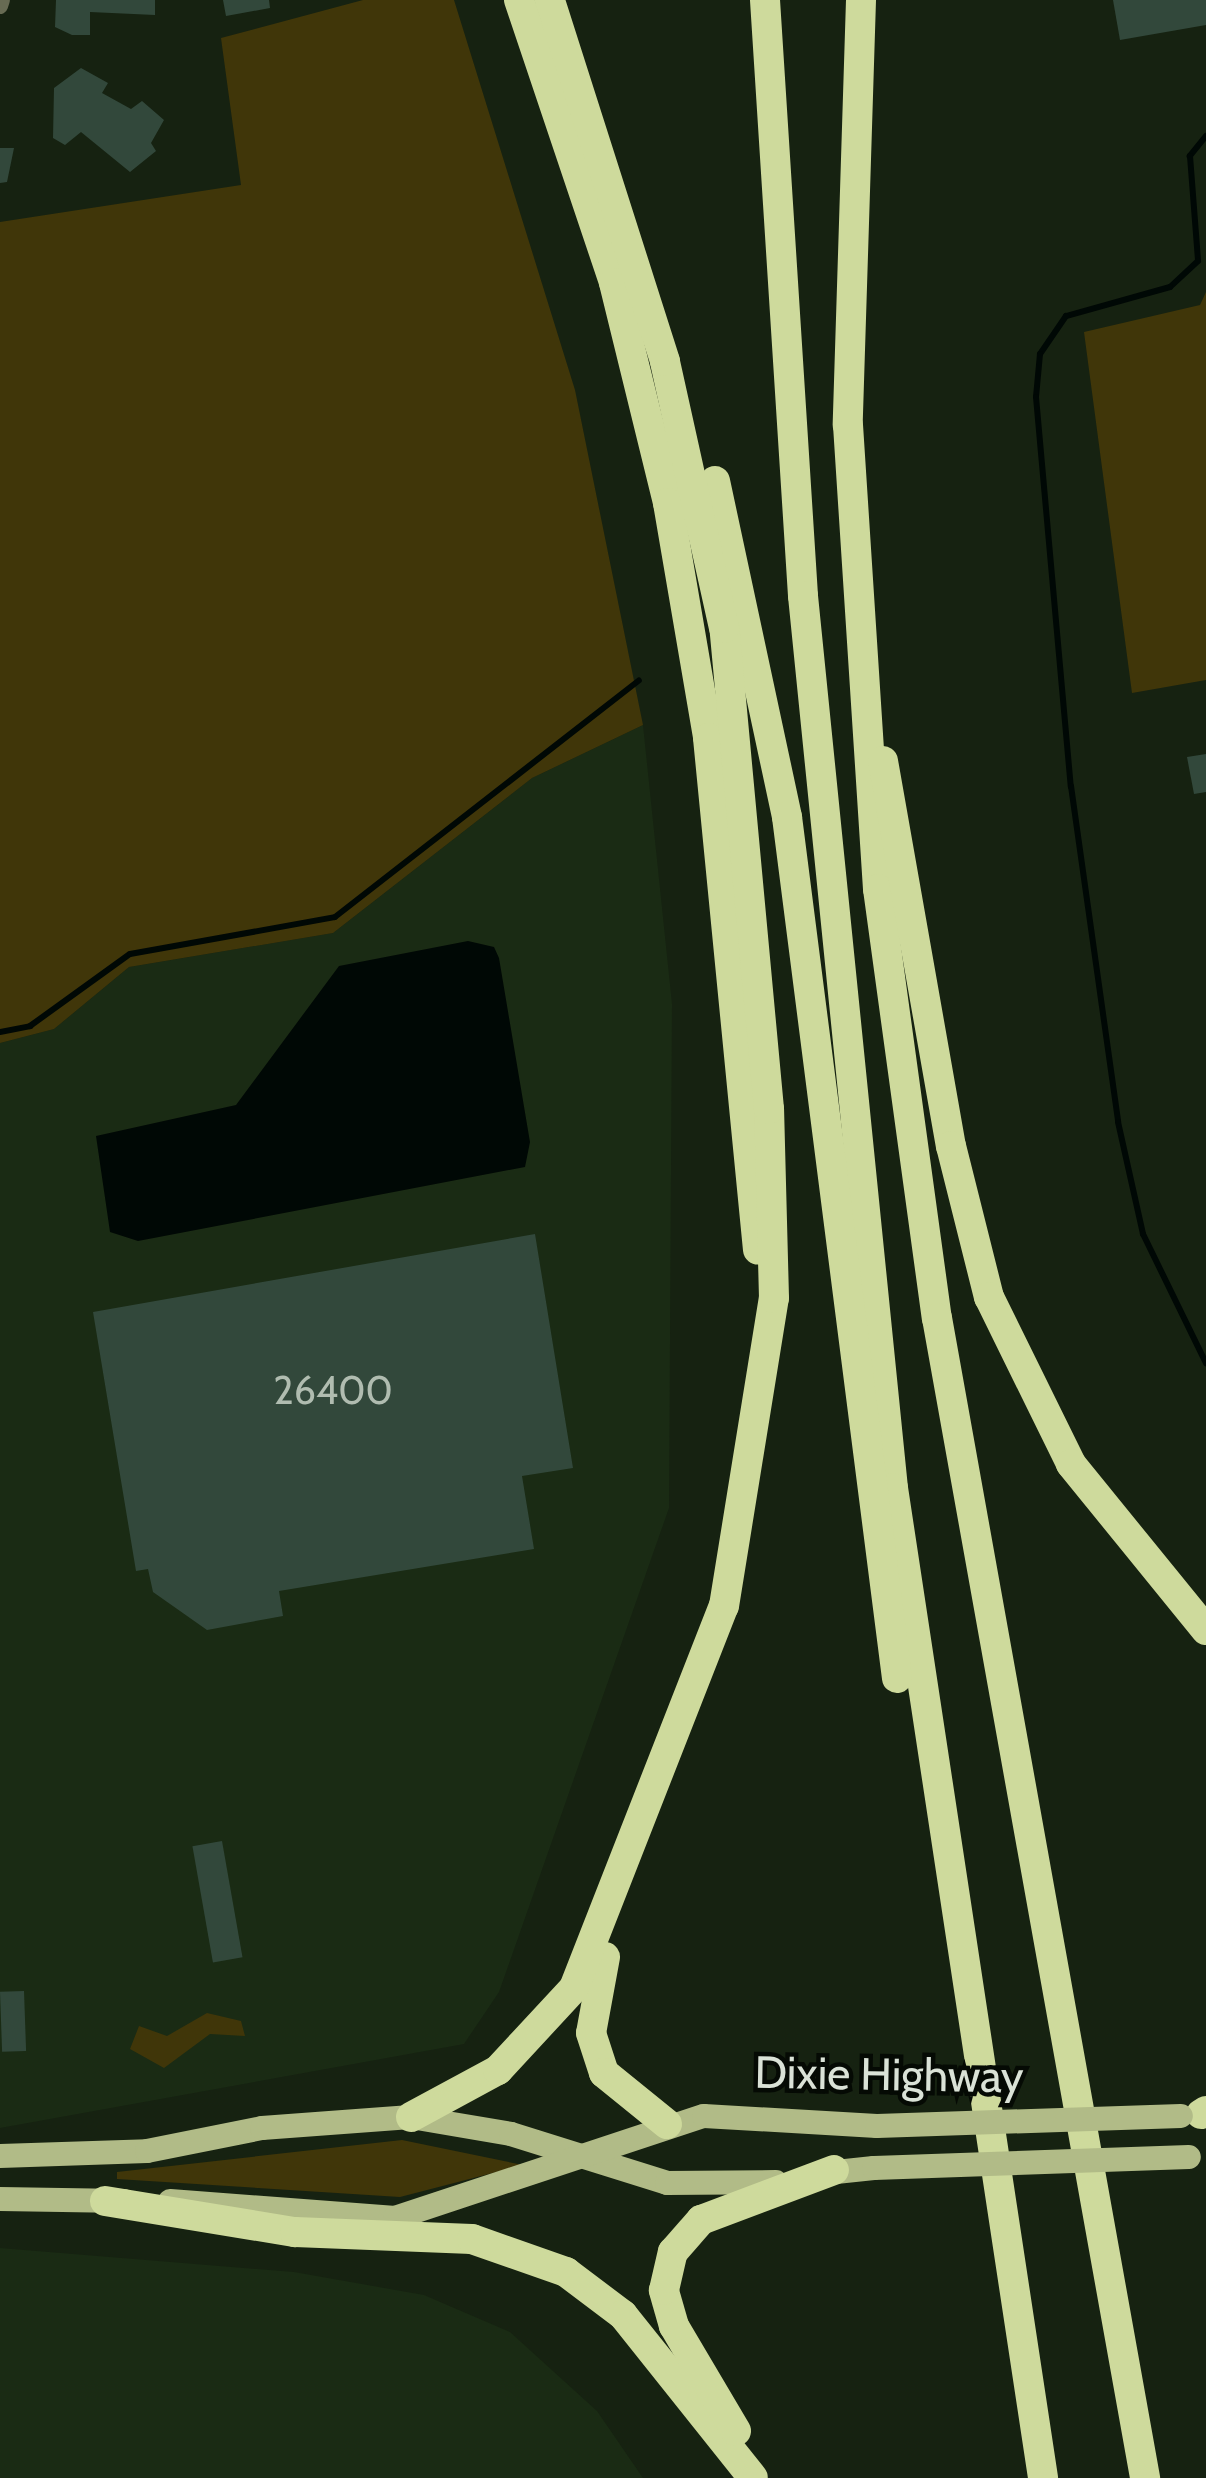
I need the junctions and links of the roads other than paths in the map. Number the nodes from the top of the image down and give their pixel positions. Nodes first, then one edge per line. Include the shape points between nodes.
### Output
1 (519, 0) edge
2 (550, 0) edge
3 (564, 0) edge
4 (765, 0) edge
5 (861, 0) edge
6 (854, 596) junction
7 (768, 1329) junction
8 (1107, 1515) junction
9 (1206, 1630) edge
10 (1206, 1652) edge
11 (653, 1796) junction
12 (1199, 2113) edge
13 (411, 2116) junction
14 (668, 2124) junction
15 (45, 2154) junction
16 (0, 2156) edge
17 (576, 2156) junction
18 (1197, 2158) edge
19 (0, 2170) edge
20 (834, 2170) junction
21 (0, 2199) edge
22 (105, 2200) junction
23 (995, 2204) junction
24 (753, 2478) edge
25 (763, 2478) edge
26 (1043, 2478) edge
27 (1144, 2478) edge

1 - 7 highway via 614,283 668,503 708,738
2 - 7 highway via 665,362 724,628 774,1188
3 - 23 highway via 695,410 762,680 797,887 897,1677
4 - 23 highway via 844,1049 892,1488
5 - 6 highway via 847,268
6 - 8 highway via 971,1238 1029,1393
6 - 27 highway via 878,889 937,1318
7 - 11 highway via 752,1481 724,1606
8 - 9 highway
8 - 10 highway
11 - 13 highway via 574,1988 498,2070
11 - 14 highway via 594,1994 591,2033 604,2073
12 - 14 main road, Dixie Highway, bridge via 877,2126 743,2114
13 - 15 main road, Dixie Highway
13 - 17 main road, Dixie Highway
14 - 17 main road, Dixie Highway
15 - 16 main road, Dixie Highway
15 - 19 main road
17 - 20 main road, Dixie Highway via 704,2188
17 - 22 main road, Dixie Highway via 395,2218
18 - 20 main road, Dixie Highway, bridge
20 - 25 highway via 781,2198 701,2220 668,2271 674,2326
21 - 22 main road, Dixie Highway
22 - 24 highway via 295,2232 472,2239 566,2272 623,2315
23 - 26 highway

